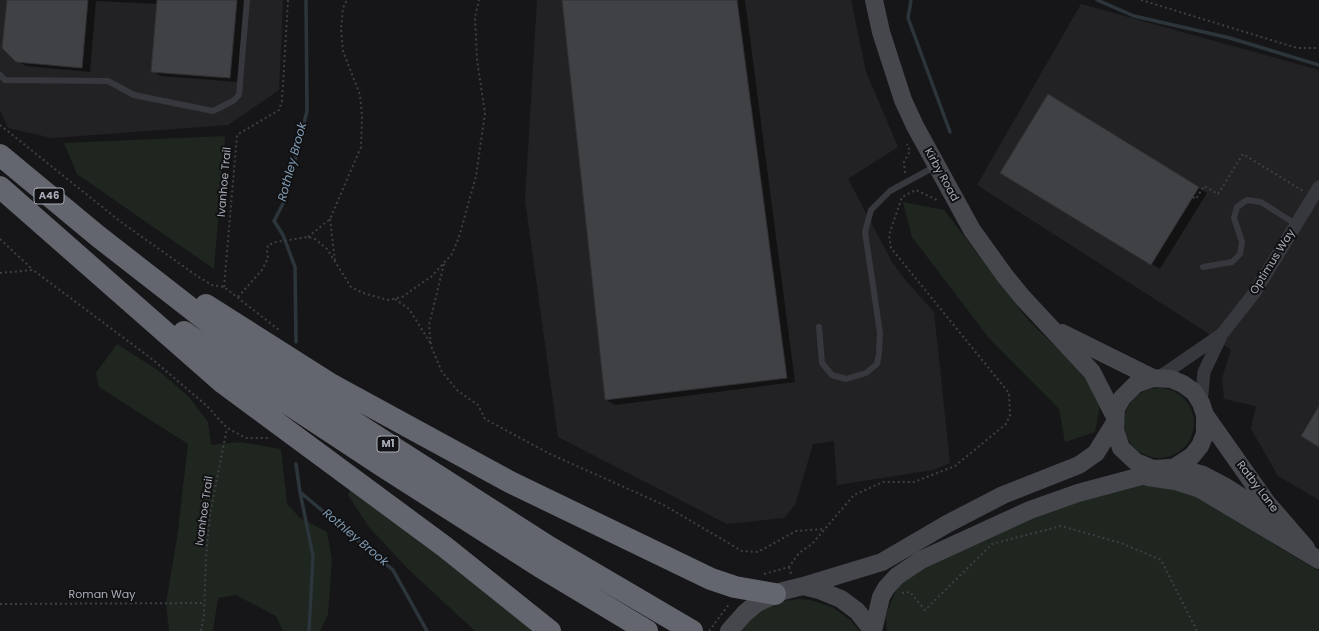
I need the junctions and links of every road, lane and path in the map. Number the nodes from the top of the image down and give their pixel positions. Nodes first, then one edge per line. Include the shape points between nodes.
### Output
1 (247, 0) edge
2 (288, 0) edge
3 (347, 0) edge
4 (479, 0) edge
5 (874, 0) edge
6 (1141, 0) edge
7 (1319, 48) edge
8 (0, 75) edge
9 (0, 125) edge
10 (0, 155) edge
11 (936, 166) junction
12 (0, 187) edge
13 (1316, 192) edge
14 (934, 197) dead end
15 (1193, 197) dead end
16 (330, 219) junction
17 (1296, 225) junction
18 (99, 237) junction
19 (308, 237) junction
20 (0, 239) edge
21 (87, 262) junction
22 (336, 263) junction
23 (444, 264) junction
24 (1203, 267) dead end
25 (33, 270) junction
26 (0, 273) edge
27 (224, 287) junction
28 (238, 297) junction
29 (395, 299) junction
30 (819, 327) dead end
31 (1051, 327) junction
32 (281, 332) dead end
33 (1222, 334) junction
34 (431, 346) junction
35 (1156, 378) junction
36 (1203, 409) junction
37 (1114, 420) junction
38 (227, 428) junction
39 (274, 436) dead end
40 (1172, 467) junction
41 (1143, 477) junction
42 (824, 529) junction
43 (1295, 546) junction
44 (1316, 558) edge
45 (797, 582) junction
46 (894, 593) dead end
47 (775, 594) junction
48 (205, 603) junction
49 (0, 604) edge
50 (702, 629) edge
51 (201, 631) edge
52 (550, 631) edge
53 (646, 631) edge
54 (709, 631) edge
55 (729, 631) edge
56 (873, 631) edge
57 (1197, 631) edge

1 - 8 lane via 239,95 233,101 213,110 134,95 108,81 5,80
2 - 27 path, Ivanhoe Trail via 282,101 279,110 237,135
3 - 16 path via 343,8 343,51 360,95 361,147
4 - 23 path via 475,31 485,113 476,176 459,238
5 - 11 main road, Kirby Road via 881,32 904,100
6 - 7 path via 1297,48
9 - 27 path via 121,222 197,276 212,285
10 - 18 highway, A46
11 - 30 lane via 890,191 872,210 865,232 880,333 880,353 876,364 866,373 846,379 832,375 822,362
11 - 31 main road, Kirby Road via 983,247 1023,298
12 - 21 highway, A46
13 - 15 path via 1243,154 1218,194 1204,186 1196,199
13 - 17 street, Optimus Way
14 - 42 path via 916,190 902,197 889,235 891,248 1009,393 1010,415 1006,424 955,466 914,482 883,482 854,495
16 - 19 path
16 - 22 path
17 - 24 lane via 1261,202 1247,200 1237,207 1234,218 1242,242 1240,254 1232,262
17 - 33 street, Optimus Way via 1255,292
18 - 47 highway via 332,385 510,482 711,578 735,587
18 - 50 highway, M1 via 257,360 549,547
19 - 22 path via 322,243
19 - 28 path via 268,245 268,258 262,270
20 - 25 path
21 - 52 highway via 223,383 445,547
21 - 53 highway, M1 via 240,372 377,463
22 - 29 path via 351,287 388,300
23 - 29 path via 432,276
23 - 34 path via 429,325
25 - 26 path
25 - 38 path via 157,363 207,406
27 - 28 path
28 - 32 path
29 - 34 path via 409,309
31 - 35 main road, Kirby Road
31 - 37 main road, Kirby Road via 1092,372
33 - 35 street, Optimus Way
33 - 36 street, Optimus Way via 1204,372
34 - 42 path via 442,372 458,391 478,406 485,419 550,454 662,504 742,551 758,552 796,531
35 - 36 main road via 1171,379 1183,384 1194,392
35 - 37 main road via 1141,382 1126,393 1119,403
36 - 40 main road via 1206,428 1200,446 1192,456
36 - 44 main road, Ratby Lane via 1267,503
37 - 40 main road via 1118,442 1132,460 1148,468
37 - 45 main road via 1096,453 1080,465 977,507 882,562
38 - 39 path via 246,438 268,439
38 - 48 path, Ivanhoe Trail via 210,514
40 - 41 main road
40 - 43 main road, Ratby Lane via 1203,475 1240,496
41 - 43 main road, Ratby Lane via 1160,478 1200,489
41 - 56 main road via 1122,480 1030,510 987,528 911,566 890,582 880,597
42 - 45 path via 812,544 799,553 789,568
43 - 44 main road, Ratby Lane
45 - 47 main road via 792,588
45 - 56 main road via 840,599 857,611
46 - 57 path via 910,592 925,610 992,544 1061,526 1121,543 1161,560
47 - 55 main road via 751,608
48 - 49 path, Roman Way
48 - 51 path, Ivanhoe Trail
50 - 54 path

